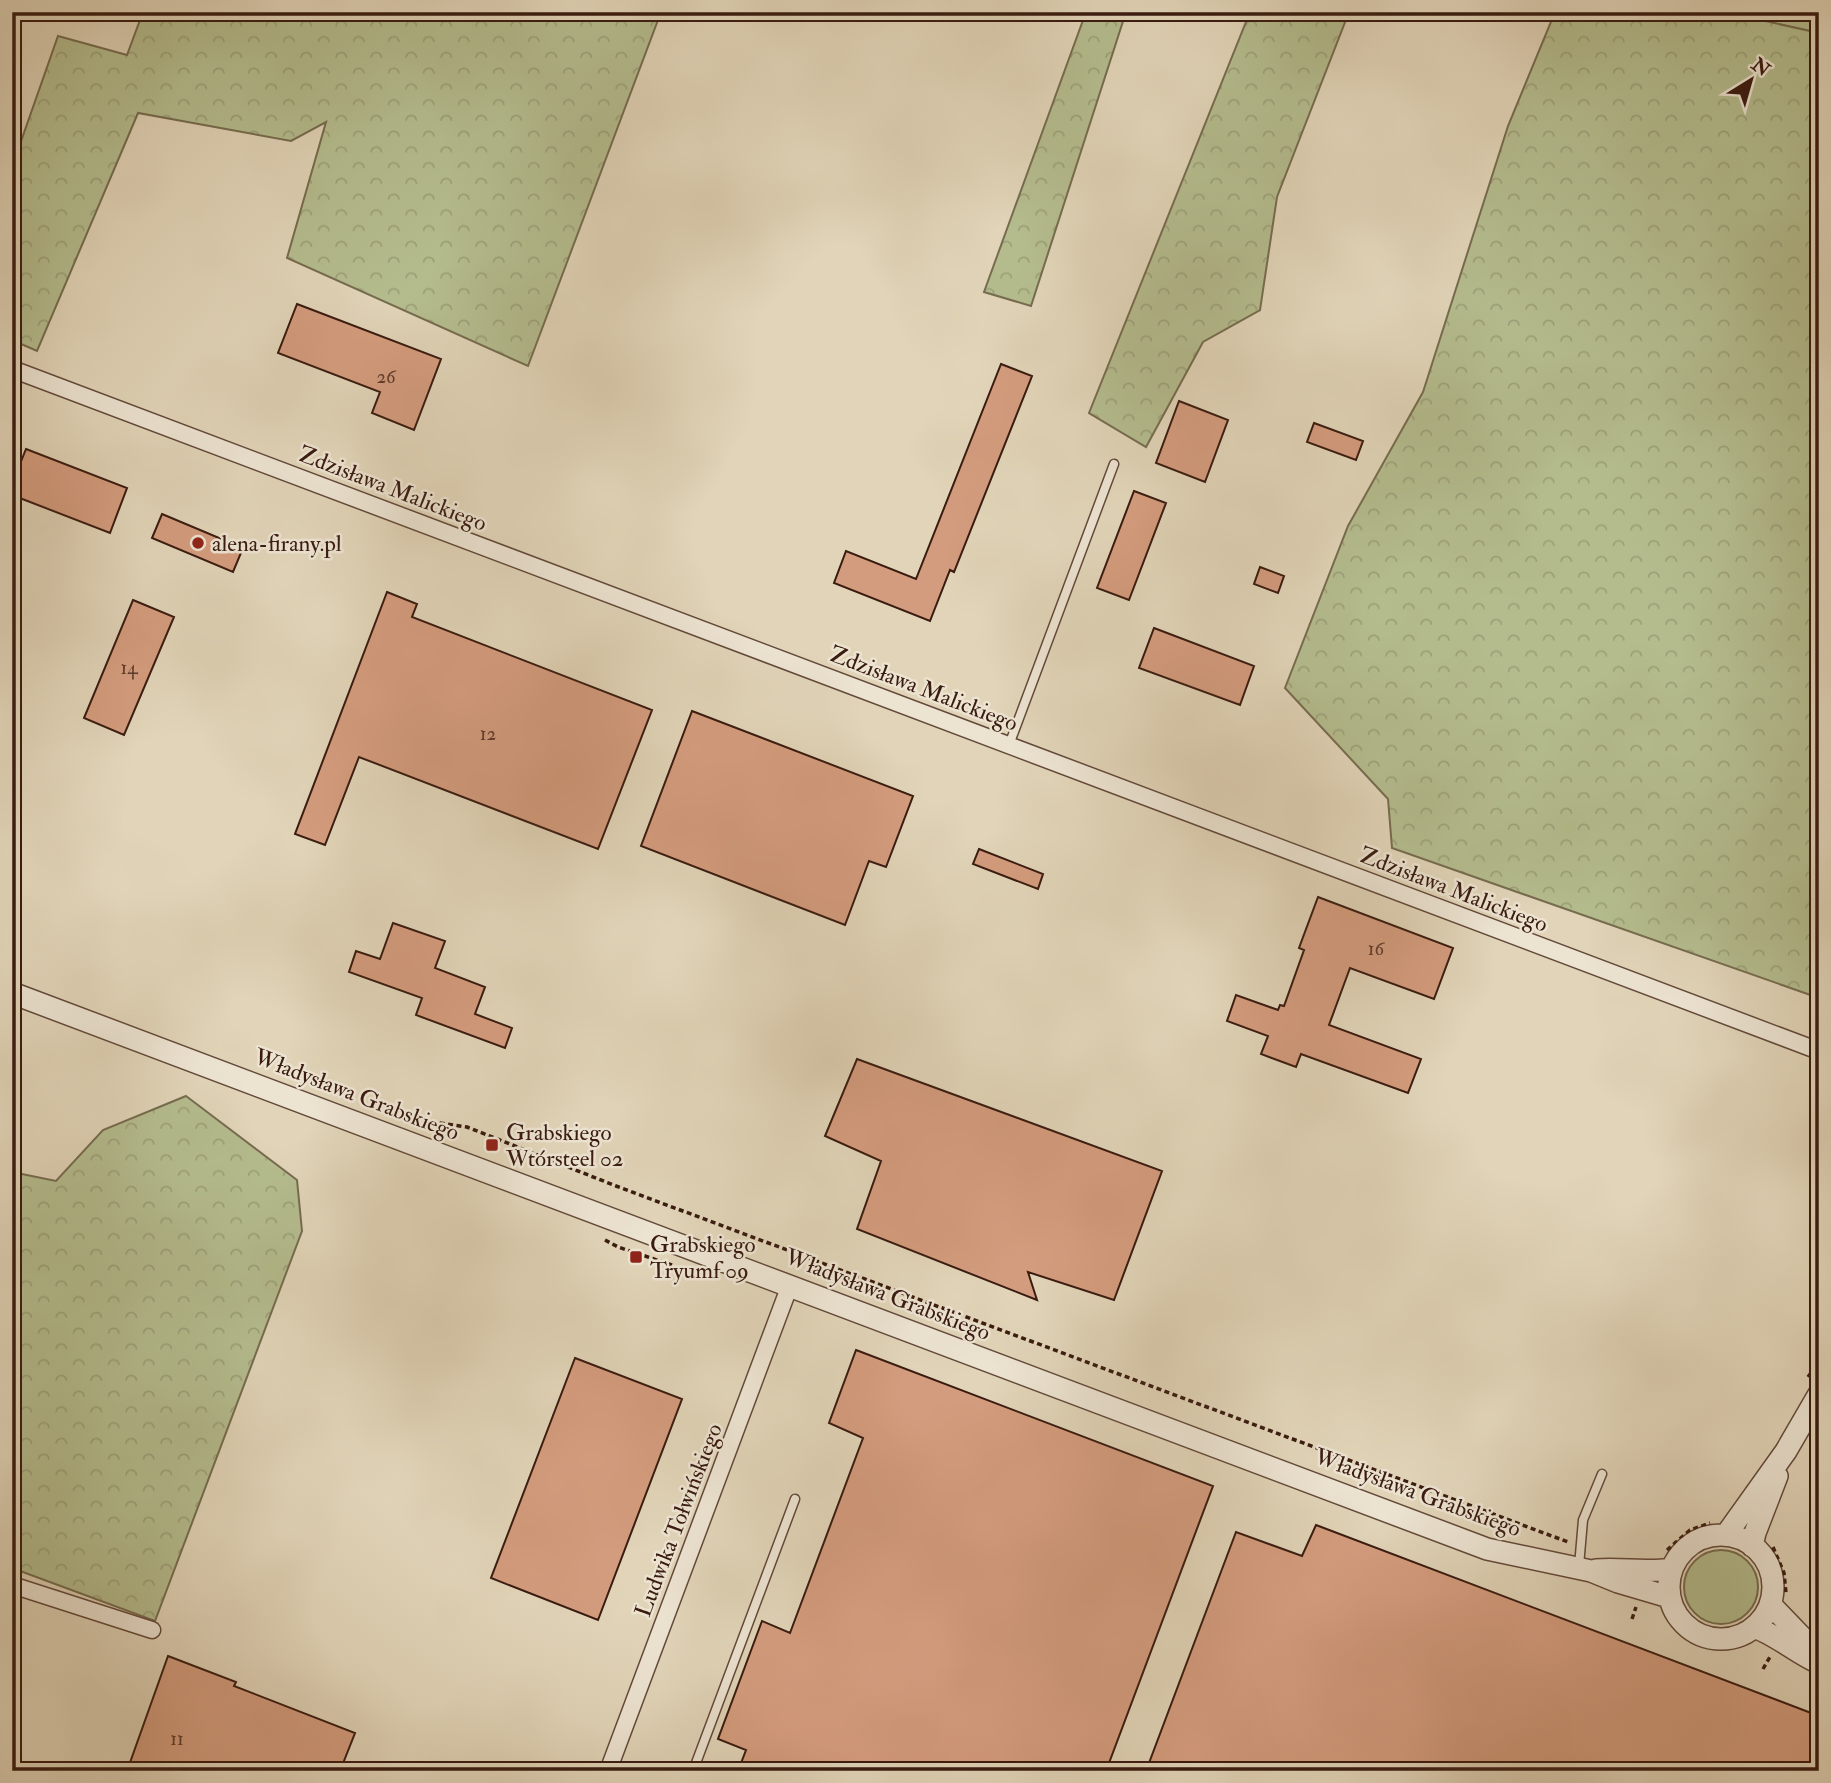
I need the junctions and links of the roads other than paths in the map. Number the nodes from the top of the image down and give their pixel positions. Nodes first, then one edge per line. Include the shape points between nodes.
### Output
1 (12, 369) edge
2 (1114, 464) dead end
3 (1009, 745) junction
4 (12, 993) edge
5 (1819, 1051) edge
6 (790, 1285) junction
7 (1819, 1394) edge
8 (1786, 1451) junction
9 (1602, 1474) dead end
10 (795, 1499) dead end
11 (1722, 1528) junction
12 (1762, 1544) junction
13 (1665, 1562) junction
14 (1585, 1570) junction
15 (12, 1585) edge
16 (1669, 1597) junction
17 (1778, 1600) junction
18 (1754, 1627) junction
19 (152, 1630) dead end
20 (1819, 1655) edge
21 (1819, 1663) edge
22 (608, 1771) edge
23 (693, 1771) edge

1 - 3 street, Zdzisława Malickiego
2 - 3 lane
3 - 5 street, Zdzisława Malickiego
4 - 6 street, Władysława Grabskiego
6 - 14 street, Władysława Grabskiego via 1487,1549
6 - 22 street, Ludwika Tołwińskiego
7 - 8 street
8 - 11 street
8 - 12 street
9 - 14 lane via 1583,1520 1580,1546
10 - 23 lane
11 - 12 street
11 - 13 street
12 - 17 street
13 - 14 street, Władysława Grabskiego via 1659,1571
13 - 16 street
14 - 16 street, Władysława Grabskiego
15 - 19 street
16 - 18 street via 1684,1624 1703,1636 1726,1639
17 - 18 street
17 - 20 street
18 - 21 street

